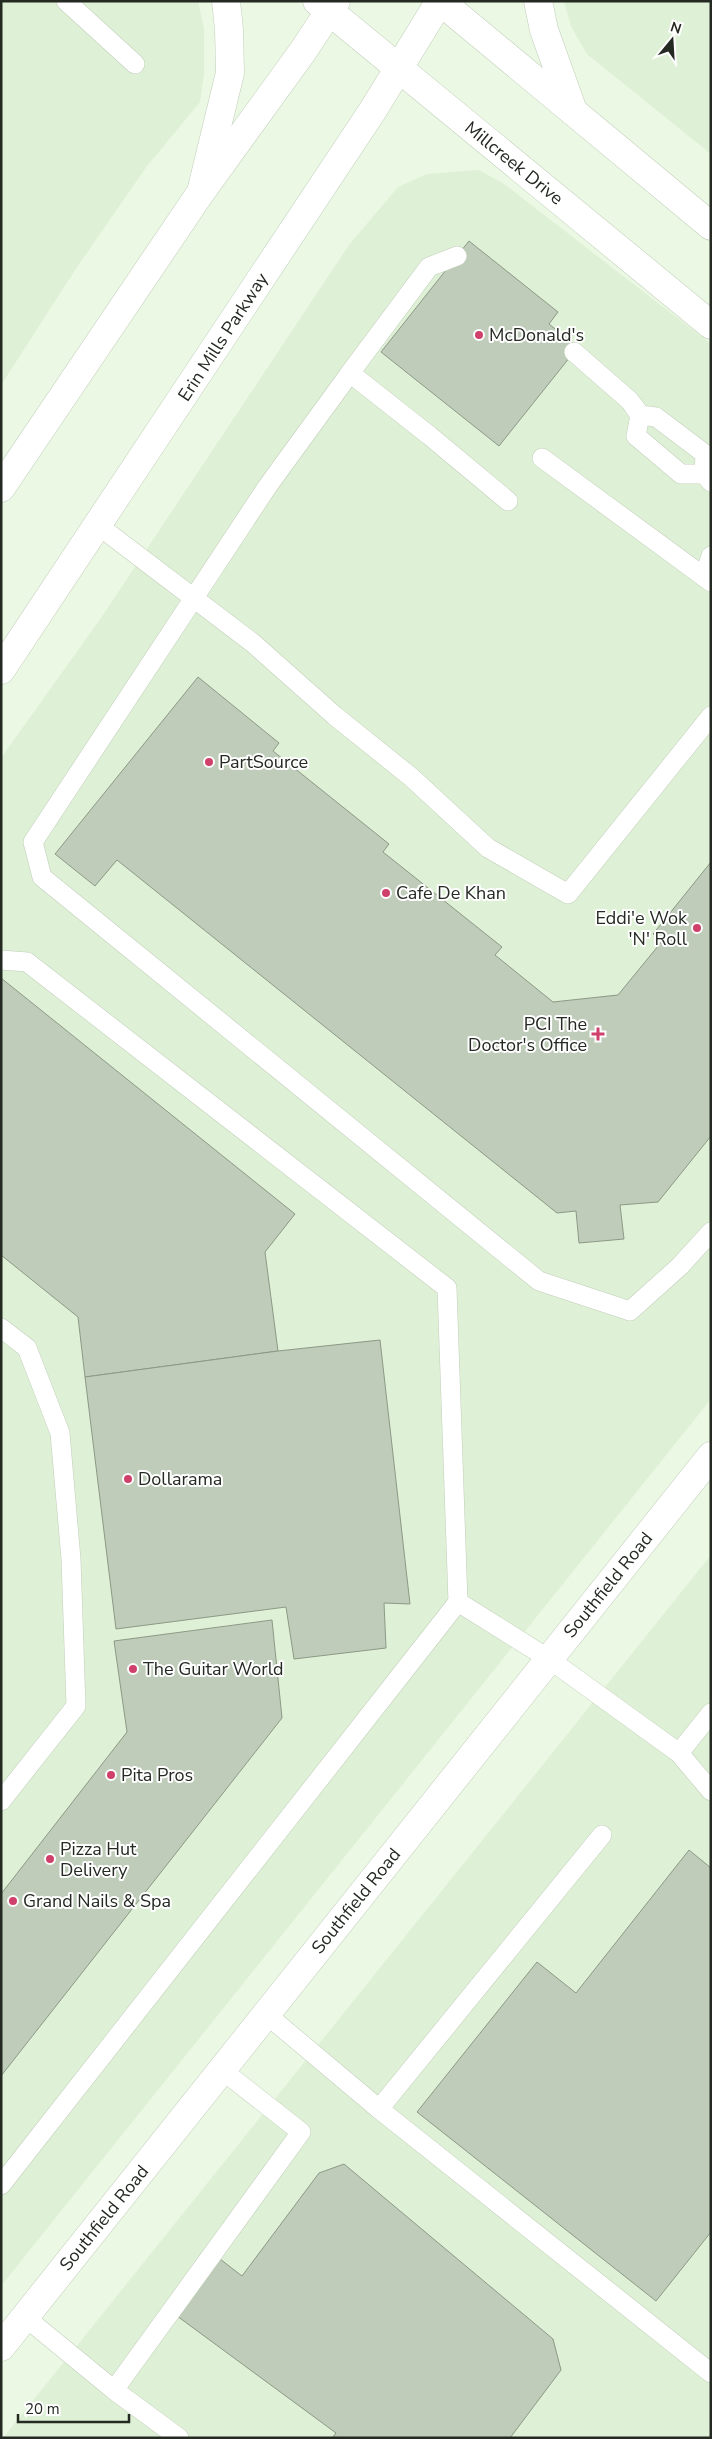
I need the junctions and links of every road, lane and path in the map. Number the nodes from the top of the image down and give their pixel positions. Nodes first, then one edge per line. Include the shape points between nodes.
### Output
1 (66, 1) edge
2 (226, 1) edge
3 (440, 1) edge
4 (538, 1) edge
5 (327, 5) edge
6 (135, 64) dead end
7 (399, 68) junction
8 (573, 112) junction
9 (201, 192) junction
10 (711, 226) edge
11 (457, 256) dead end
12 (711, 325) edge
13 (574, 352) dead end
14 (350, 373) junction
15 (640, 415) junction
16 (542, 458) dead end
17 (708, 478) edge
18 (1, 488) edge
19 (508, 501) dead end
20 (99, 526) junction
21 (711, 556) edge
22 (707, 579) edge
23 (193, 599) junction
24 (1, 670) edge
25 (711, 716) edge
26 (1, 960) edge
27 (711, 1232) edge
28 (1, 1328) edge
29 (711, 1456) edge
30 (458, 1602) junction
31 (549, 1659) junction
32 (711, 1713) edge
33 (679, 1753) junction
34 (711, 1791) edge
35 (1, 1801) edge
36 (602, 1835) dead end
37 (266, 2014) junction
38 (222, 2070) junction
39 (379, 2108) junction
40 (1, 2185) edge
41 (25, 2317) junction
42 (1, 2347) edge
43 (711, 2373) edge
44 (114, 2390) junction
45 (179, 2438) edge

1 - 6 lane
2 - 9 street via 230,72
3 - 7 street, Erin Mills Parkway
3 - 8 street
4 - 8 street via 544,30
5 - 7 street, Millcreek Drive
5 - 9 street
7 - 12 street, Millcreek Drive
7 - 20 street, Erin Mills Parkway
8 - 10 street
9 - 18 street
11 - 14 lane via 429,267
13 - 15 lane via 630,401
14 - 19 lane
14 - 23 lane via 267,487
15 - 17 lane via 656,417 705,454
15 - 17 lane via 636,436 682,474
16 - 22 lane
20 - 23 lane
20 - 24 street, Erin Mills Parkway
21 - 22 lane
23 - 25 lane via 254,644 335,716 411,777 488,848 568,894
23 - 27 lane via 33,842 42,877 538,1281 630,1311 680,1266
26 - 30 lane via 26,962 447,1288
28 - 35 lane via 26,1348 60,1433 71,1559 76,1706
29 - 31 street, Southfield Road
30 - 31 lane
30 - 40 lane
31 - 33 lane
31 - 37 street, Southfield Road
32 - 33 lane
33 - 34 lane
36 - 39 lane
37 - 38 street, Southfield Road
37 - 39 lane
38 - 41 street, Southfield Road
38 - 44 lane via 301,2132
39 - 43 lane
41 - 42 street, Southfield Road
41 - 44 lane
44 - 45 lane

